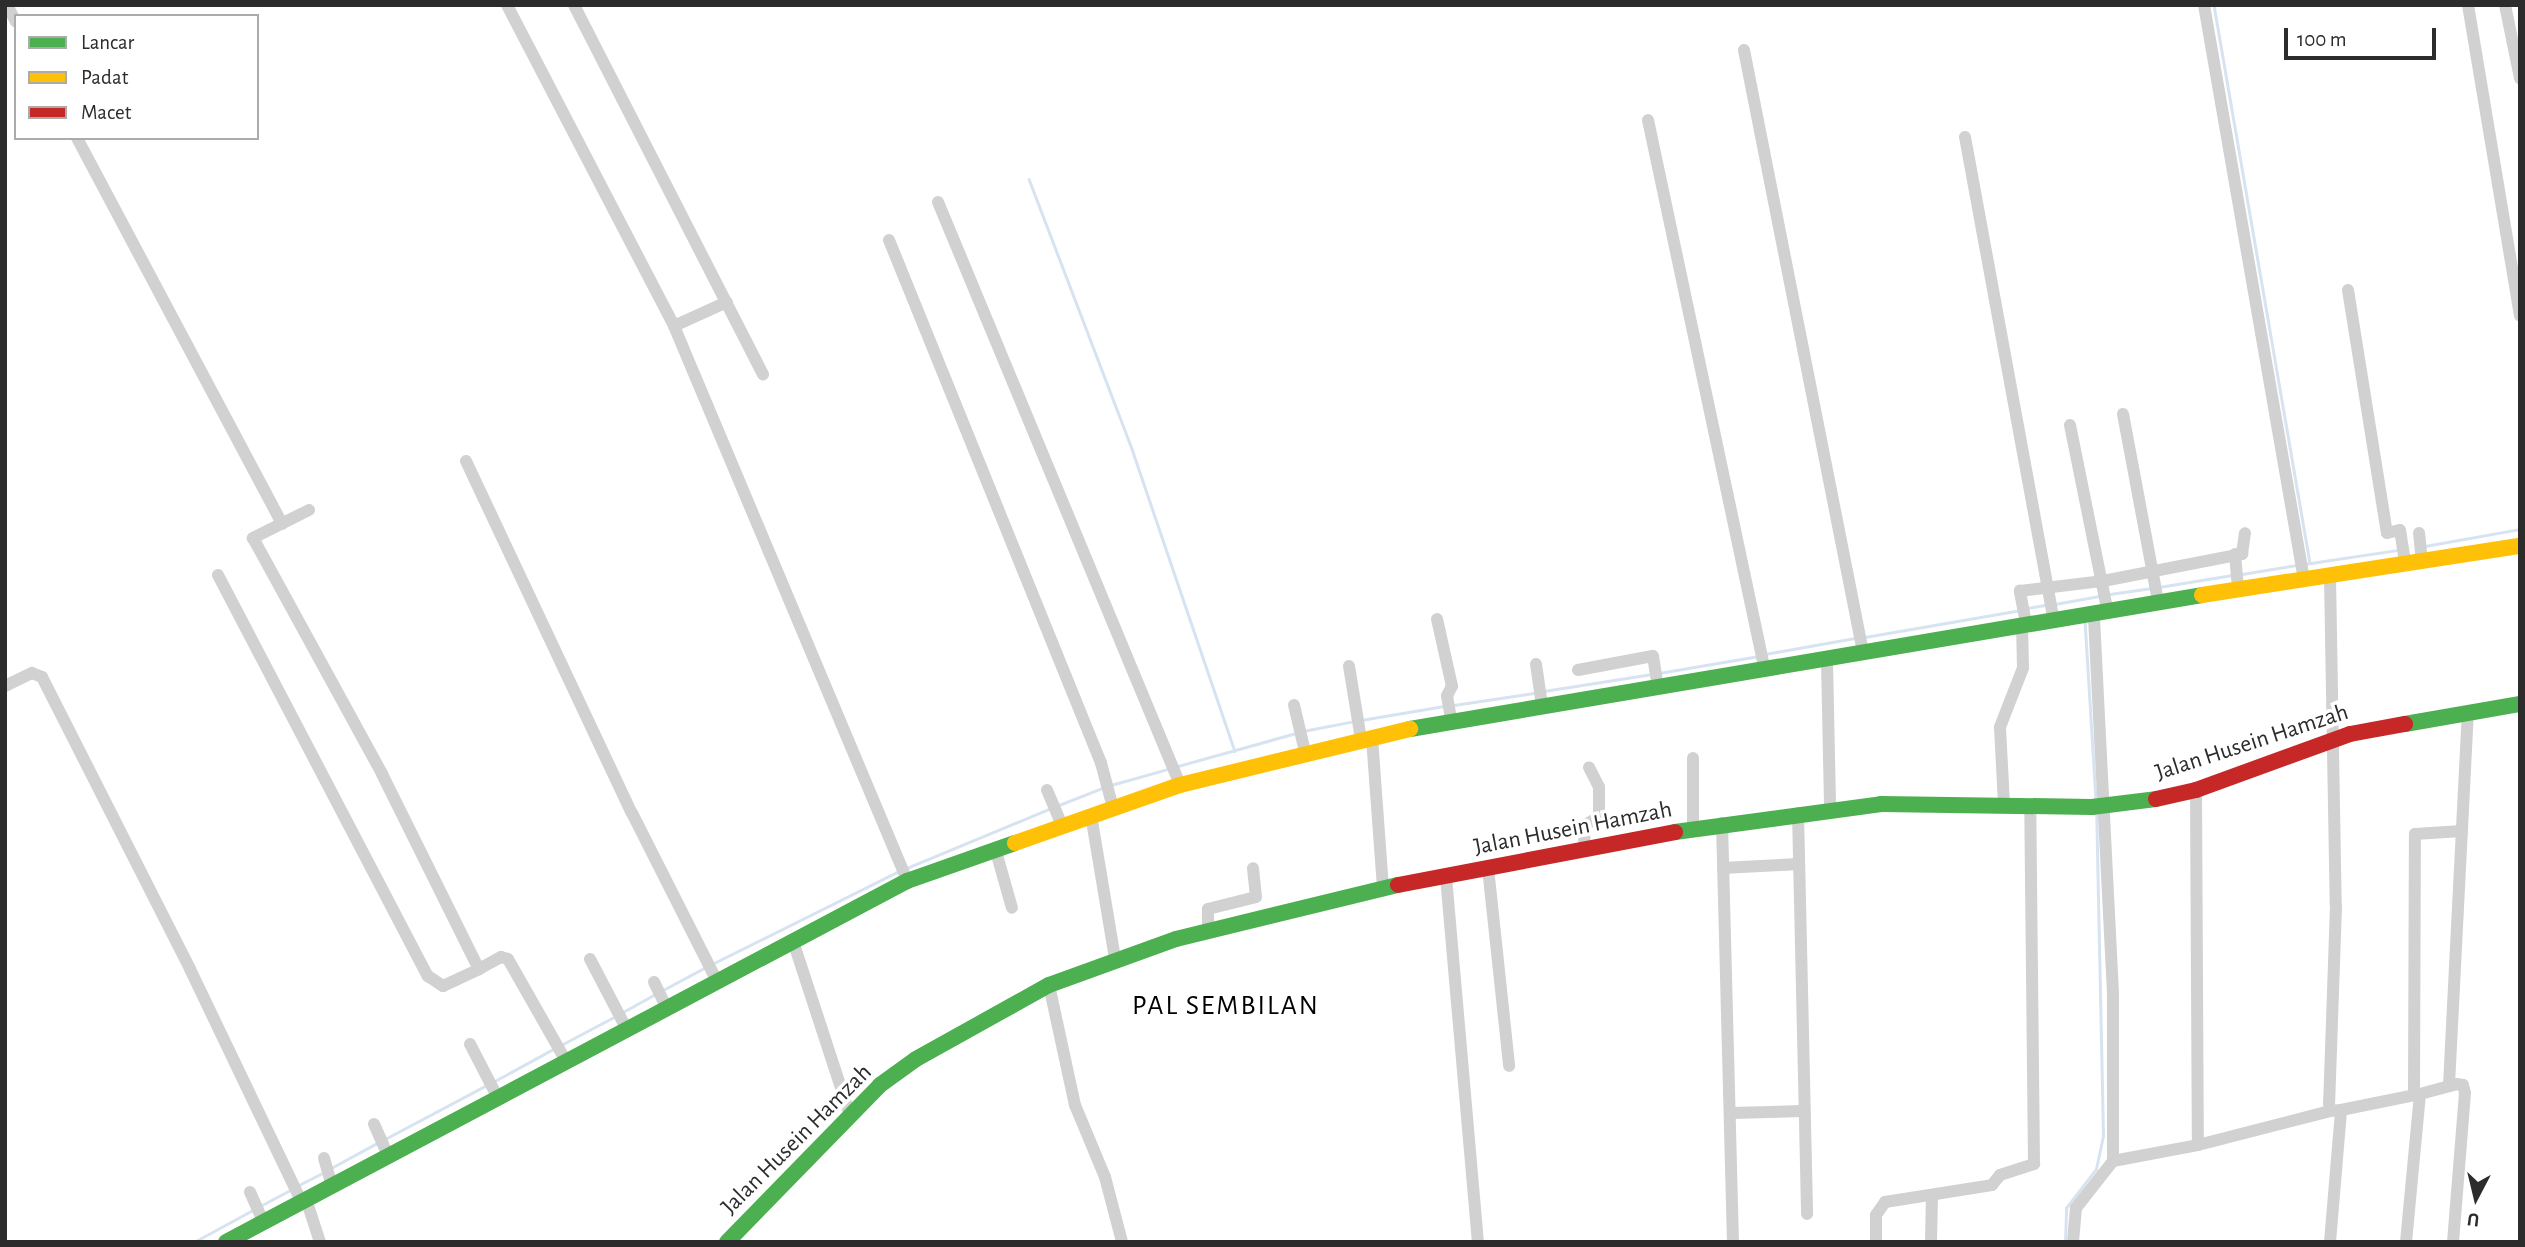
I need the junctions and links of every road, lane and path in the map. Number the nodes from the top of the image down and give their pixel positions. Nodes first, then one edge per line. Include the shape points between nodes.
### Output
1 (507, 5) edge
2 (574, 5) edge
3 (2204, 5) edge
4 (2468, 5) edge
5 (2505, 5) edge
6 (1744, 50) dead end
7 (2520, 78) edge
8 (1648, 120) dead end
9 (1965, 137) dead end
10 (78, 140) edge
11 (939, 202) dead end
12 (889, 240) dead end
13 (2348, 290) dead end
14 (727, 302) junction
15 (2520, 316) edge
16 (674, 326) junction
17 (764, 374) dead end
18 (2123, 414) dead end
19 (2070, 425) dead end
20 (466, 461) dead end
21 (309, 510) dead end
22 (282, 524) junction
23 (2245, 533) dead end
24 (2420, 536) dead end
25 (2520, 546) edge
26 (2235, 557) junction
27 (2422, 558) junction
28 (2405, 563) junction
29 (218, 575) dead end
30 (2304, 575) junction
31 (2153, 577) junction
32 (2330, 577) junction
33 (2103, 582) junction
34 (2238, 584) junction
35 (2050, 589) junction
36 (2158, 602) junction
37 (2096, 611) junction
38 (2053, 618) junction
39 (1437, 619) dead end
40 (2024, 622) junction
41 (1863, 650) junction
42 (1827, 661) junction
43 (1536, 664) dead end
44 (1349, 666) dead end
45 (1764, 667) junction
46 (1578, 670) dead end
47 (1658, 685) junction
48 (5, 686) edge
49 (1541, 702) junction
50 (2520, 704) edge
51 (1294, 705) dead end
52 (2468, 712) junction
53 (1450, 716) junction
54 (1365, 737) junction
55 (2333, 738) junction
56 (1304, 748) junction
57 (1693, 758) dead end
58 (1589, 767) dead end
59 (1179, 783) junction
60 (1047, 790) dead end
61 (2196, 790) junction
62 (2004, 804) junction
63 (2030, 805) junction
64 (1112, 806) junction
65 (2099, 807) junction
66 (1830, 808) junction
67 (1798, 813) junction
68 (1091, 815) junction
69 (1722, 823) junction
70 (1061, 824) junction
71 (1693, 829) junction
72 (2462, 831) junction
73 (995, 848) junction
74 (1584, 850) junction
75 (1799, 864) junction
76 (1253, 868) dead end
77 (1488, 868) junction
78 (1723, 868) junction
79 (1446, 877) junction
80 (907, 881) junction
81 (1384, 888) junction
82 (1012, 908) dead end
83 (1208, 930) junction
84 (793, 941) junction
85 (1115, 958) junction
86 (590, 959) dead end
87 (479, 969) junction
88 (716, 979) junction
89 (654, 982) dead end
90 (1049, 985) junction
91 (664, 1003) junction
92 (625, 1026) junction
93 (470, 1044) dead end
94 (564, 1057) junction
95 (1509, 1066) dead end
96 (2449, 1085) junction
97 (2417, 1094) junction
98 (496, 1095) junction
99 (2335, 1110) junction
100 (1802, 1111) junction
101 (1731, 1113) junction
102 (850, 1115) junction
103 (376, 1127) dead end
104 (2198, 1145) junction
105 (388, 1155) junction
106 (2113, 1161) junction
107 (325, 1162) dead end
108 (332, 1184) junction
109 (251, 1195) dead end
110 (1932, 1196) junction
111 (302, 1199) junction
112 (1808, 1214) dead end
113 (262, 1218) junction
114 (236, 1239) edge
115 (320, 1242) edge
116 (727, 1242) edge
117 (1122, 1242) edge
118 (1478, 1242) edge
119 (1733, 1242) edge
120 (1875, 1242) edge
121 (1931, 1242) edge
122 (2073, 1242) edge
123 (2330, 1242) edge
124 (2406, 1242) edge
125 (2453, 1242) edge

1 - 16 street
2 - 14 street
3 - 30 street
4 - 15 street
5 - 7 street
6 - 41 street
8 - 45 street
9 - 35 street
10 - 22 street
11 - 59 street
12 - 64 street via 1106,779
13 - 28 street via 2387,533 2400,530
14 - 16 street
14 - 17 street
16 - 80 street
18 - 31 street
19 - 33 street
20 - 88 street
21 - 22 street
22 - 87 street via 253,538 382,774
23 - 26 street via 2245,552
24 - 27 street
25 - 27 street
26 - 31 street
26 - 34 street
27 - 28 street
28 - 32 street
29 - 87 street via 428,976 443,986
30 - 32 street
30 - 34 street
31 - 33 street
31 - 36 street
32 - 55 street
33 - 35 street
33 - 37 street
34 - 36 street
35 - 38 street
35 - 40 street via 2020,591
36 - 37 street
37 - 38 street
37 - 65 street
38 - 40 street
39 - 53 street via 1452,686 1447,696
40 - 41 street
40 - 62 street via 2023,667 2000,727
41 - 42 street
42 - 45 street
42 - 66 street
43 - 49 street
44 - 54 street via 1356,713
45 - 47 street
46 - 47 street via 1653,656
47 - 49 street
48 - 111 street via 32,673 42,677
49 - 53 street
50 - 52 street, Jalan Husein Hamzah
51 - 56 street
52 - 55 street, Jalan Husein Hamzah
52 - 72 street
53 - 54 street
54 - 56 street
54 - 81 street
55 - 61 street, Jalan Husein Hamzah
55 - 99 street
56 - 59 street
57 - 71 street
58 - 74 street via 1600,787 1599,817 1586,825
59 - 64 street
60 - 70 street
61 - 65 street, Jalan Husein Hamzah
61 - 104 street
62 - 63 street, Jalan Husein Hamzah
62 - 66 street, Jalan Husein Hamzah
63 - 65 street, Jalan Husein Hamzah
63 - 110 street via 2034,1164 2000,1175 1992,1185
64 - 68 street
65 - 106 street via 2113,993
66 - 67 street, Jalan Husein Hamzah
67 - 69 street, Jalan Husein Hamzah
67 - 75 street
68 - 70 street
68 - 85 street
69 - 71 street, Jalan Husein Hamzah
69 - 78 street
70 - 73 street
71 - 74 street, Jalan Husein Hamzah
72 - 96 street
72 - 97 street via 2416,834
73 - 80 street
73 - 82 street
74 - 77 street, Jalan Husein Hamzah
75 - 78 street
75 - 100 street
76 - 83 street via 1255,897 1208,909
77 - 79 street, Jalan Husein Hamzah
77 - 95 street
78 - 101 street
79 - 81 street, Jalan Husein Hamzah
79 - 118 street
80 - 84 street
81 - 83 street, Jalan Husein Hamzah
83 - 85 street, Jalan Husein Hamzah
84 - 88 street
84 - 102 street
85 - 90 street, Jalan Husein Hamzah
86 - 92 street
87 - 94 street via 506,956
88 - 91 street
89 - 91 street
90 - 102 street, Jalan Husein Hamzah via 916,1059
90 - 117 street via 1075,1105 1105,1177
91 - 92 street
92 - 94 street
93 - 98 street
94 - 98 street
96 - 97 street
96 - 125 street via 2463,1085 2465,1093
97 - 99 street
97 - 124 street
98 - 105 street
99 - 104 street
99 - 123 street
100 - 101 street
100 - 112 street
101 - 119 street
102 - 116 street, Jalan Husein Hamzah
103 - 105 street
104 - 106 street
105 - 108 street
106 - 122 street via 2076,1208
107 - 108 street
108 - 111 street
109 - 113 street
110 - 120 street via 1879,1206
110 - 121 street
111 - 113 street
111 - 115 street
113 - 114 street

